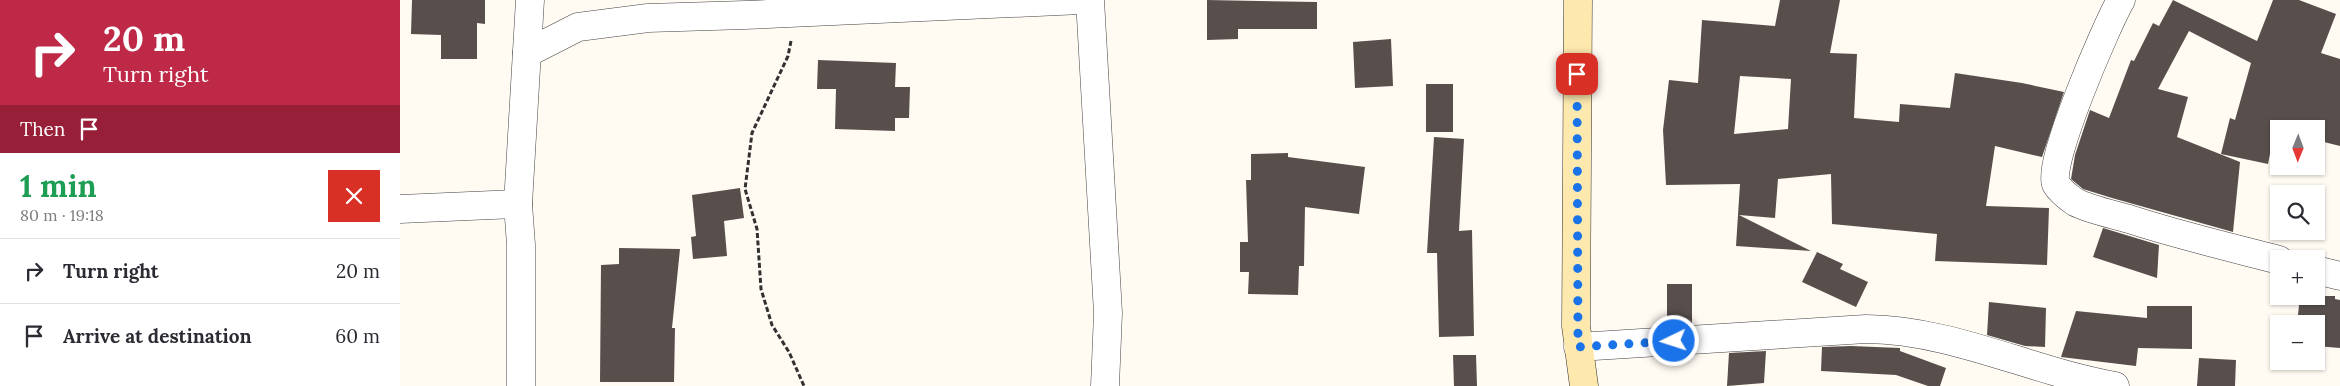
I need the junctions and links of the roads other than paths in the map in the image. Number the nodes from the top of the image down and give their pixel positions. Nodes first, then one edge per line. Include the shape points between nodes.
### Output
1 (530, 0) edge
2 (1081, 0) edge
3 (1090, 0) edge
4 (1578, 0) edge
5 (2121, 0) edge
6 (527, 53) junction
7 (518, 204) junction
8 (400, 209) edge
9 (2270, 258) edge
10 (2325, 272) edge
11 (2340, 276) edge
12 (1578, 347) junction
13 (521, 386) edge
14 (1105, 386) edge
15 (1584, 386) edge
16 (2110, 386) edge

1 - 6 street
2 - 6 street via 648,18 578,27
3 - 14 street via 1108,313
4 - 12 main road
5 - 9 street via 2089,69 2060,148 2053,173 2055,183 2064,194 2085,206
6 - 7 street
7 - 8 street
7 - 13 street
10 - 11 street
12 - 15 main road
12 - 16 street via 1892,329 1929,334

